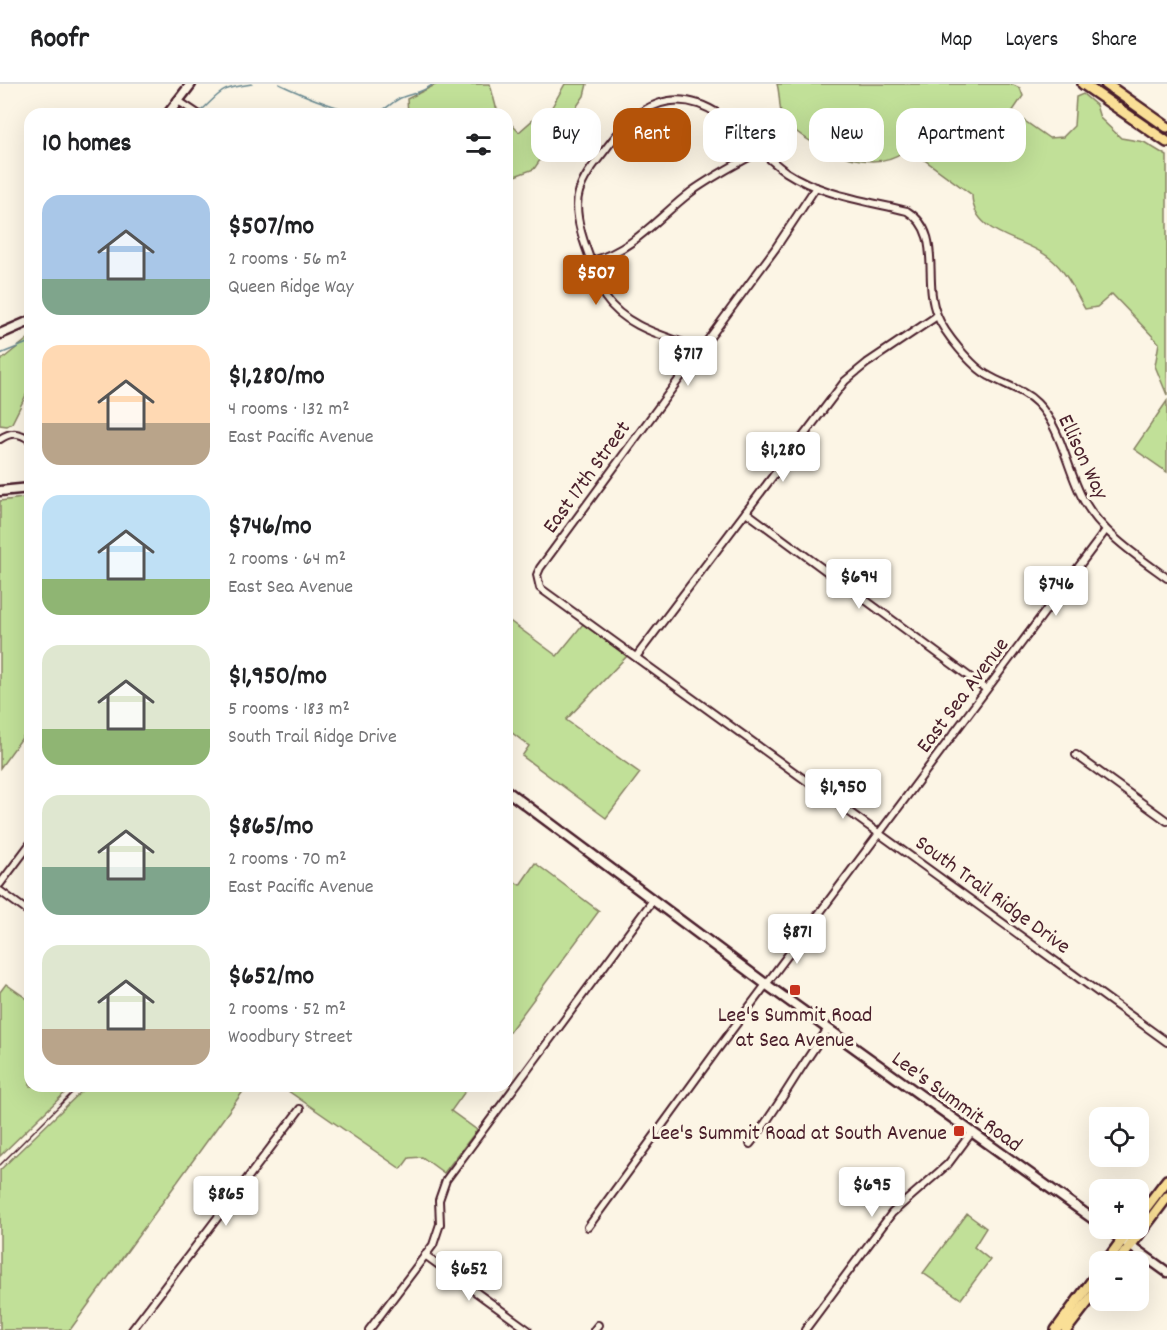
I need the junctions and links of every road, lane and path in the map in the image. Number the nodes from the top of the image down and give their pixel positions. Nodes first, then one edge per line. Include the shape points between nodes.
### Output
1 (191, 84) edge
2 (1083, 84) edge
3 (1106, 84) edge
4 (177, 100) junction
5 (172, 108) edge
6 (189, 108) edge
7 (706, 108) edge
8 (1167, 128) edge
9 (1167, 142) edge
10 (742, 162) edge
11 (774, 162) edge
12 (816, 187) junction
13 (592, 261) junction
14 (937, 316) junction
15 (24, 324) edge
16 (0, 334) edge
17 (700, 349) junction
18 (24, 436) edge
19 (0, 439) edge
20 (24, 489) edge
21 (0, 491) edge
22 (746, 512) junction
23 (1106, 530) junction
24 (1167, 578) edge
25 (538, 584) joint
26 (636, 657) junction
27 (987, 689) junction
28 (1076, 755) dead end
29 (513, 795) edge
30 (1167, 821) edge
31 (880, 832) junction
32 (24, 852) edge
33 (1, 881) edge
34 (0, 891) edge
35 (653, 900) junction
36 (24, 909) edge
37 (767, 985) junction
38 (828, 1029) junction
39 (1167, 1042) edge
40 (513, 1089) edge
41 (511, 1092) edge
42 (300, 1109) dead end
43 (972, 1132) junction
44 (750, 1144) dead end
45 (1167, 1180) edge
46 (1167, 1197) edge
47 (1149, 1204) edge
48 (1089, 1216) edge
49 (588, 1227) dead end
50 (1121, 1239) edge
51 (1127, 1239) edge
52 (1126, 1243) junction
53 (1118, 1251) edge
54 (1123, 1251) edge
55 (425, 1255) junction
56 (1167, 1272) edge
57 (1089, 1285) edge
58 (1089, 1300) edge
59 (132, 1330) edge
60 (369, 1330) edge
61 (528, 1330) edge
62 (805, 1330) edge
63 (1056, 1330) edge
64 (1066, 1330) edge

1 - 4 main road
2 - 9 main road
3 - 8 main road
4 - 5 main road
4 - 6 street
7 - 13 street, Ellison Way via 670,100 653,104 629,119 586,176 578,197 577,216
10 - 13 street via 692,192 630,245
11 - 12 street, Ellison Way
12 - 14 street, Ellison Way via 907,211 919,218 928,234
12 - 17 street, East 17th Street
13 - 17 street via 605,297 621,316
14 - 22 street via 845,381
14 - 23 street, Ellison Way via 977,368 1024,393 1043,410 1083,499
15 - 16 main road
17 - 25 street, East 17th Street via 540,568
18 - 19 street via 15,433
20 - 21 main road
22 - 26 street
22 - 27 street
23 - 24 street, Ellison Way
23 - 27 street, East Sea Avenue
25 - 26 street, South Trail Ridge Drive
26 - 31 street, South Trail Ridge Drive
27 - 31 street, East Sea Avenue
28 - 30 street
29 - 35 main road, Lee's Summit Road
31 - 37 street, East Sea Avenue
31 - 39 street, South Trail Ridge Drive
32 - 33 street
34 - 36 street
35 - 37 main road, Lee's Summit Road
35 - 40 street
37 - 38 main road, Lee's Summit Road
37 - 49 street, East Sea Avenue
38 - 43 main road, Lee's Summit Road
38 - 44 street
41 - 55 street via 446,1180 440,1200 438,1235
42 - 59 street
43 - 48 main road, Lee's Summit Road
43 - 62 street via 948,1164 892,1213
45 - 47 main road
46 - 52 main road
50 - 52 main road
51 - 52 main road
52 - 53 main road
52 - 54 main road
52 - 56 main road
55 - 60 street
55 - 61 street
57 - 63 main road
58 - 64 main road

